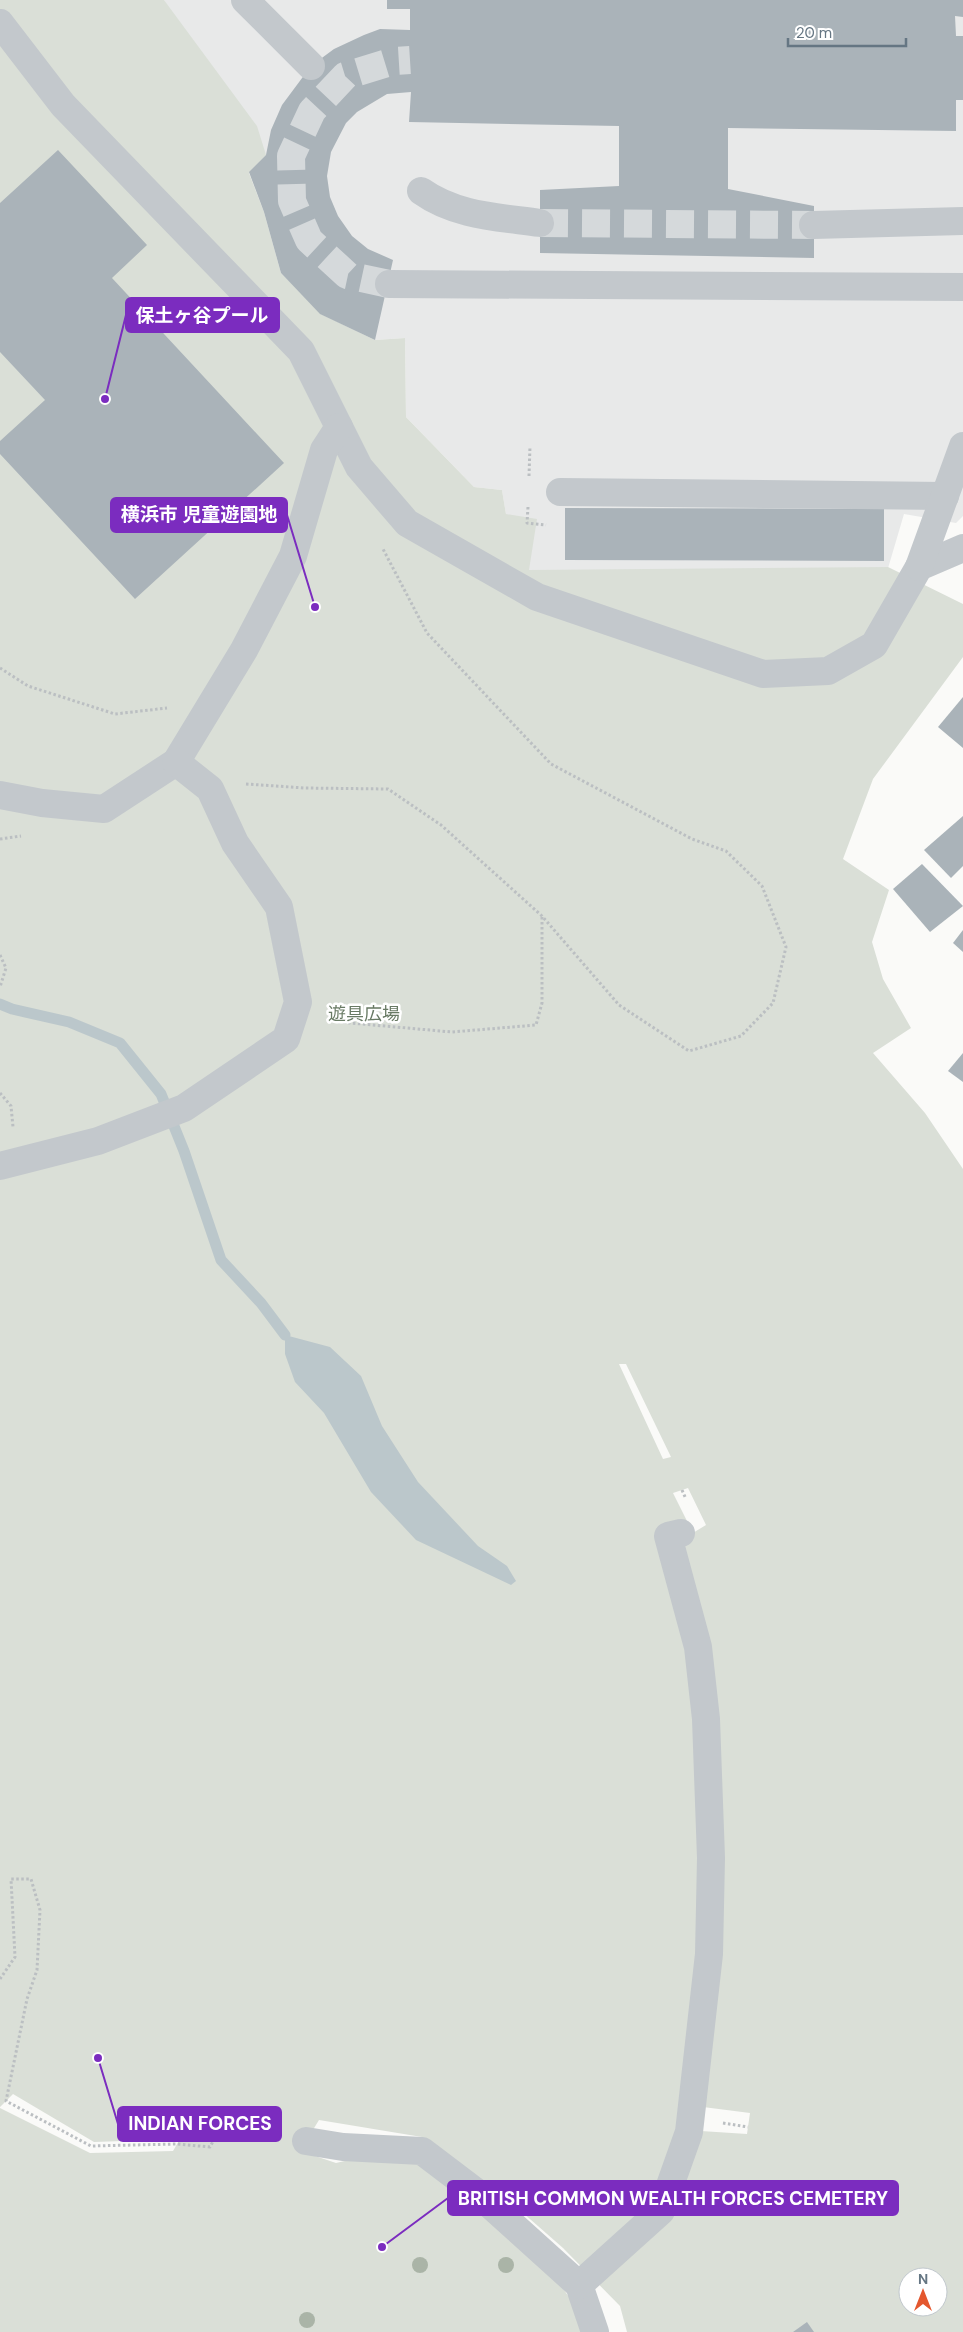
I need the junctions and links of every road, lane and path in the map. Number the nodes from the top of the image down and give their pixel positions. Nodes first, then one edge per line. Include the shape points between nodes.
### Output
1 (245, 0) edge
2 (0, 23) edge
3 (312, 66) dead end
4 (421, 191) dead end
5 (963, 221) edge
6 (540, 223) tunnel mouth
7 (813, 225) tunnel mouth
8 (389, 284) tunnel mouth
9 (963, 287) edge
10 (339, 427) junction
11 (530, 446) dead end
12 (963, 446) edge
13 (529, 483) dead end
14 (560, 492) dead end
15 (940, 508) junction
16 (379, 542) dead end
17 (963, 548) edge
18 (919, 567) junction
19 (0, 668) edge
20 (212, 703) junction
21 (176, 762) junction
22 (210, 789) junction
23 (0, 795) edge
24 (542, 916) junction
25 (0, 955) edge
26 (0, 987) edge
27 (327, 1021) dead end
28 (0, 1166) edge
29 (680, 1532) dead end
30 (0, 1979) edge
31 (276, 2132) dead end
32 (306, 2141) dead end
33 (579, 2286) junction
34 (595, 2332) edge

1 - 3 street
2 - 10 street via 63,106 301,351
4 - 6 street via 438,203 472,214
5 - 7 street
8 - 9 street
10 - 18 street via 359,467 407,523 537,597 763,674 828,671 874,645
10 - 20 street via 324,450 293,556
11 - 13 path
12 - 15 street
14 - 15 street
15 - 18 street
16 - 24 path via 427,633 551,764 692,840 726,851 762,886 786,947 773,1004 741,1036 688,1051 619,1005
17 - 18 street
19 - 20 path via 28,686 115,714
20 - 21 street
21 - 22 street
21 - 23 street via 104,809
22 - 24 path via 232,784 388,789 441,825
22 - 28 street via 235,843 280,906 298,1002 286,1039 184,1108 98,1141
24 - 27 path via 542,1004 536,1025 452,1032
25 - 26 path via 6,968
29 - 33 street via 668,1536 698,1647 706,1719 711,1858 709,1954 697,2118 661,2211
30 - 31 path via 15,1958 10,1879 31,1879 40,1910 37,1970 27,1999 6,2101 92,2146 177,2144 210,2148 223,2123
32 - 33 street via 343,2148 422,2151 476,2192
33 - 34 street

